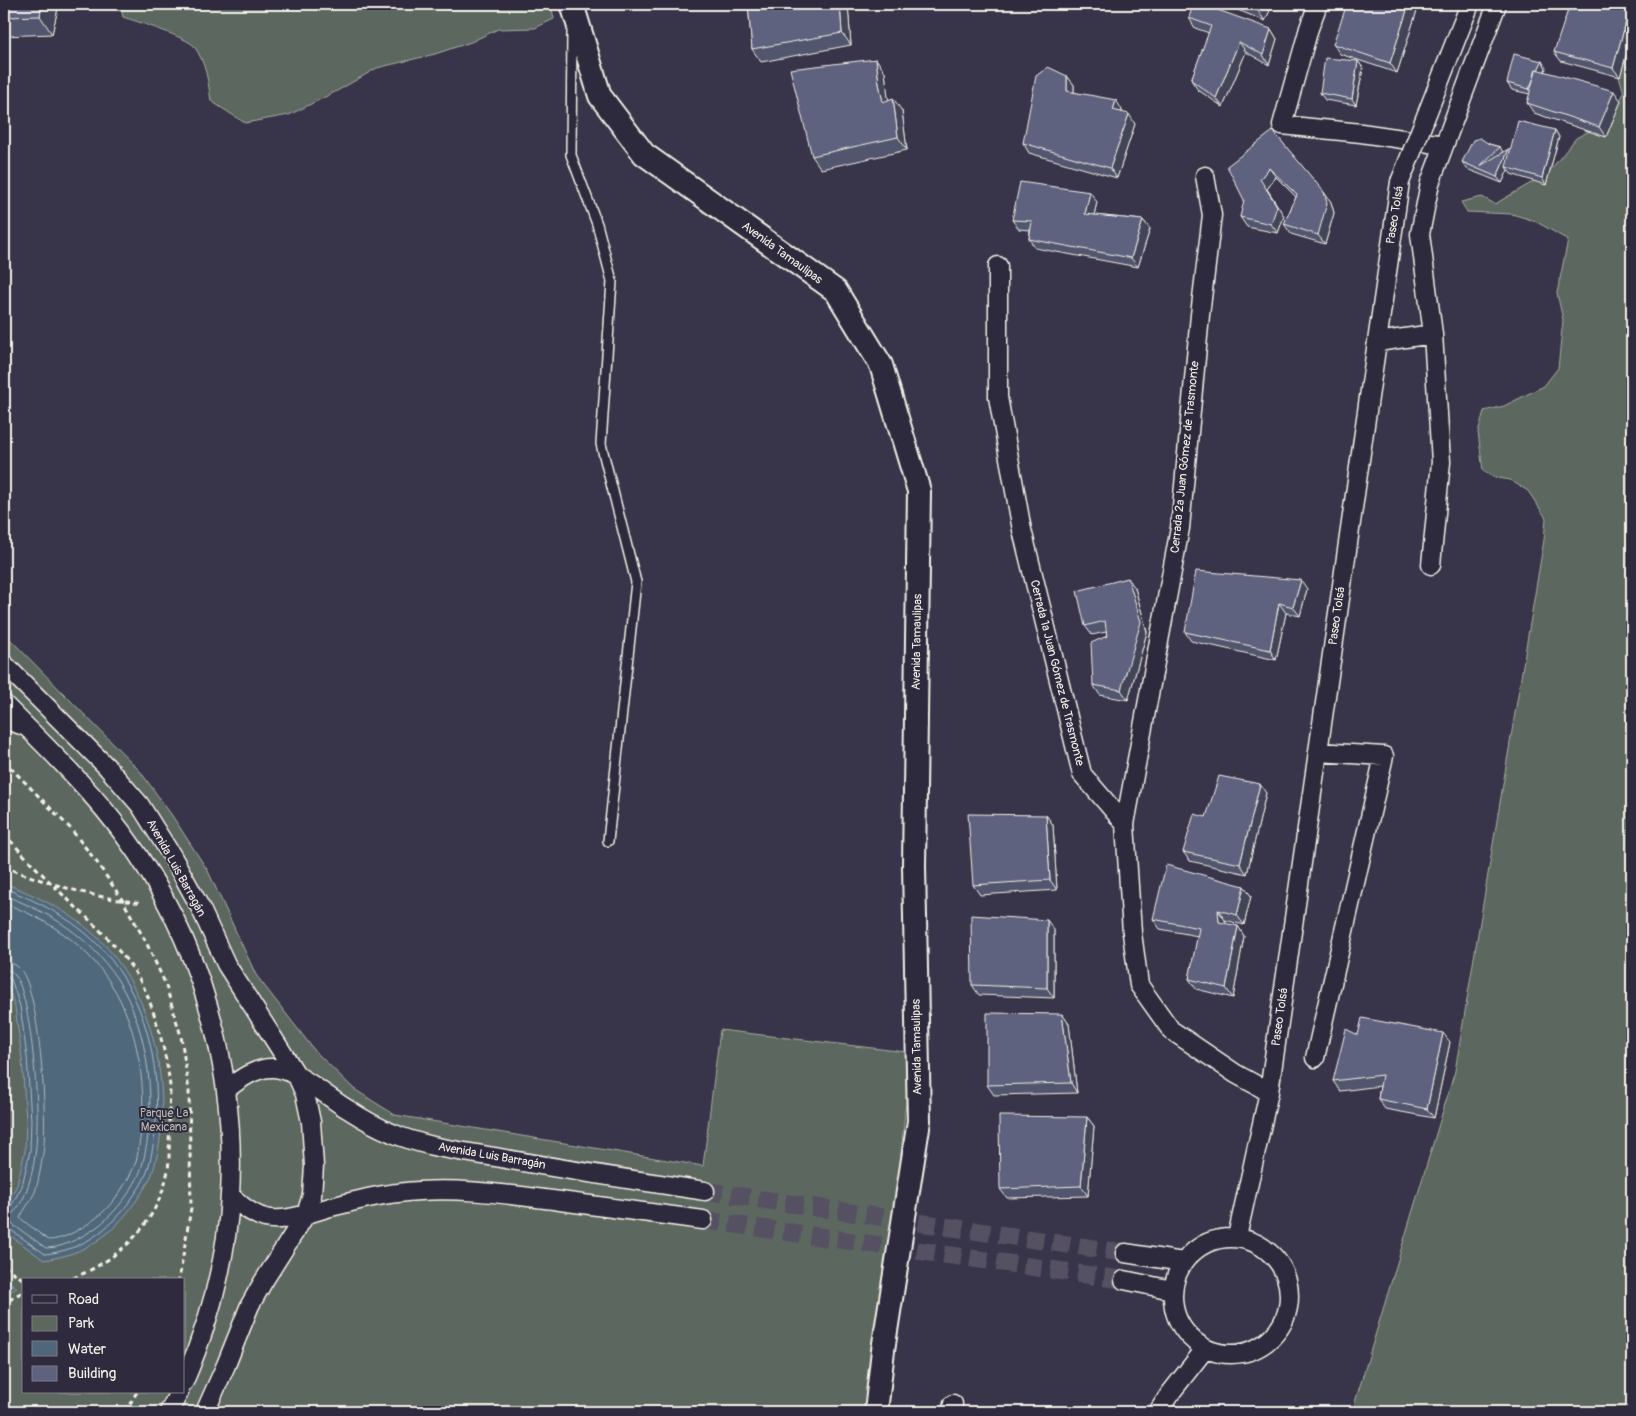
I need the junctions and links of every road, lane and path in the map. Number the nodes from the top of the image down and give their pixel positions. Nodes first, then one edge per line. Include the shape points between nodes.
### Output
1 (1318, 4) edge
2 (1470, 4) edge
3 (1497, 4) edge
4 (572, 5) edge
5 (1444, 145) junction
6 (1205, 176) dead end
7 (998, 266) dead end
8 (1433, 334) junction
9 (1377, 342) junction
10 (1431, 565) dead end
11 (4, 664) edge
12 (4, 704) edge
13 (4, 724) edge
14 (32, 733) junction
15 (1318, 752) junction
16 (4, 761) edge
17 (1125, 824) junction
18 (4, 834) edge
19 (608, 841) dead end
20 (4, 867) edge
21 (53, 885) junction
22 (122, 901) junction
23 (168, 906) junction
24 (1315, 1058) dead end
25 (296, 1074) junction
26 (227, 1089) junction
27 (1269, 1092) junction
28 (705, 1192) tunnel mouth
29 (230, 1195) junction
30 (306, 1214) junction
31 (703, 1220) tunnel mouth
32 (1238, 1237) junction
33 (1125, 1252) tunnel mouth
34 (1183, 1262) junction
35 (4, 1266) edge
36 (74, 1278) edge
37 (179, 1278) edge
38 (22, 1279) edge
39 (1124, 1280) tunnel mouth
40 (1172, 1290) junction
41 (22, 1293) edge
42 (4, 1307) edge
43 (1205, 1349) junction
44 (185, 1379) edge
45 (136, 1394) edge
46 (178, 1394) edge
47 (125, 1412) edge
48 (169, 1412) edge
49 (205, 1412) edge
50 (876, 1412) edge
51 (1158, 1412) edge

1 - 5 street via 1282,125
2 - 9 street, Paseo Tolsá, bridge via 1400,182
3 - 5 street
4 - 19 lane via 571,155 597,224 612,282 601,444 636,582
4 - 50 street, Avenida Tamaulipas via 600,96 644,154 836,291 882,365 919,491 914,866 918,1121
5 - 8 street via 1430,183 1420,234
6 - 17 street, Cerrada 2ª Juan Gómez de Trasmonte via 1212,215 1180,528
7 - 17 street, Cerrada 1ª Juan Gómez de Trasmonte via 998,397 1022,530 1082,774
8 - 9 street
8 - 10 street via 1440,462
9 - 15 street, Paseo Tolsá
11 - 25 street, Avenida Luis Barragán via 107,767 140,805 200,907 239,987
12 - 14 street, Avenida Luis Barragán
13 - 14 lane
14 - 23 street, Avenida Luis Barragán via 101,804 147,869
15 - 24 street via 1384,756
15 - 27 street, Paseo Tolsá
16 - 22 path via 70,828
17 - 27 street via 1139,985 1171,1030
18 - 21 path
20 - 21 path
21 - 22 path
21 - 36 path via 104,935 144,988 163,1048 170,1086 168,1170 147,1221 131,1243 112,1258
22 - 23 path
22 - 37 path via 165,983 183,1045 189,1090 190,1208
23 - 26 street, Avenida Luis Barragán via 184,938 207,1001
25 - 26 street, Avenida Luis Barragán via 274,1068 258,1070
25 - 28 street, Avenida Luis Barragán via 368,1121 394,1134 426,1144
25 - 30 street, Avenida Luis Barragán via 305,1094 311,1122 314,1166 312,1196
26 - 29 street, Avenida Luis Barragán
27 - 32 street, Paseo Tolsá
29 - 30 street via 254,1214 266,1218
29 - 44 street, Avenida Luis Barragán via 216,1286
30 - 31 street via 397,1193 466,1190
30 - 49 street, Avenida Luis Barragán via 250,1305
32 - 34 street via 1207,1242
32 - 43 street via 1261,1245 1280,1263 1289,1287 1287,1312 1275,1334 1255,1350 1230,1355
33 - 34 street
34 - 40 street
35 - 38 path
39 - 40 street
40 - 43 street via 1180,1325 1193,1341
41 - 42 path
43 - 51 street
45 - 47 path
46 - 48 street

